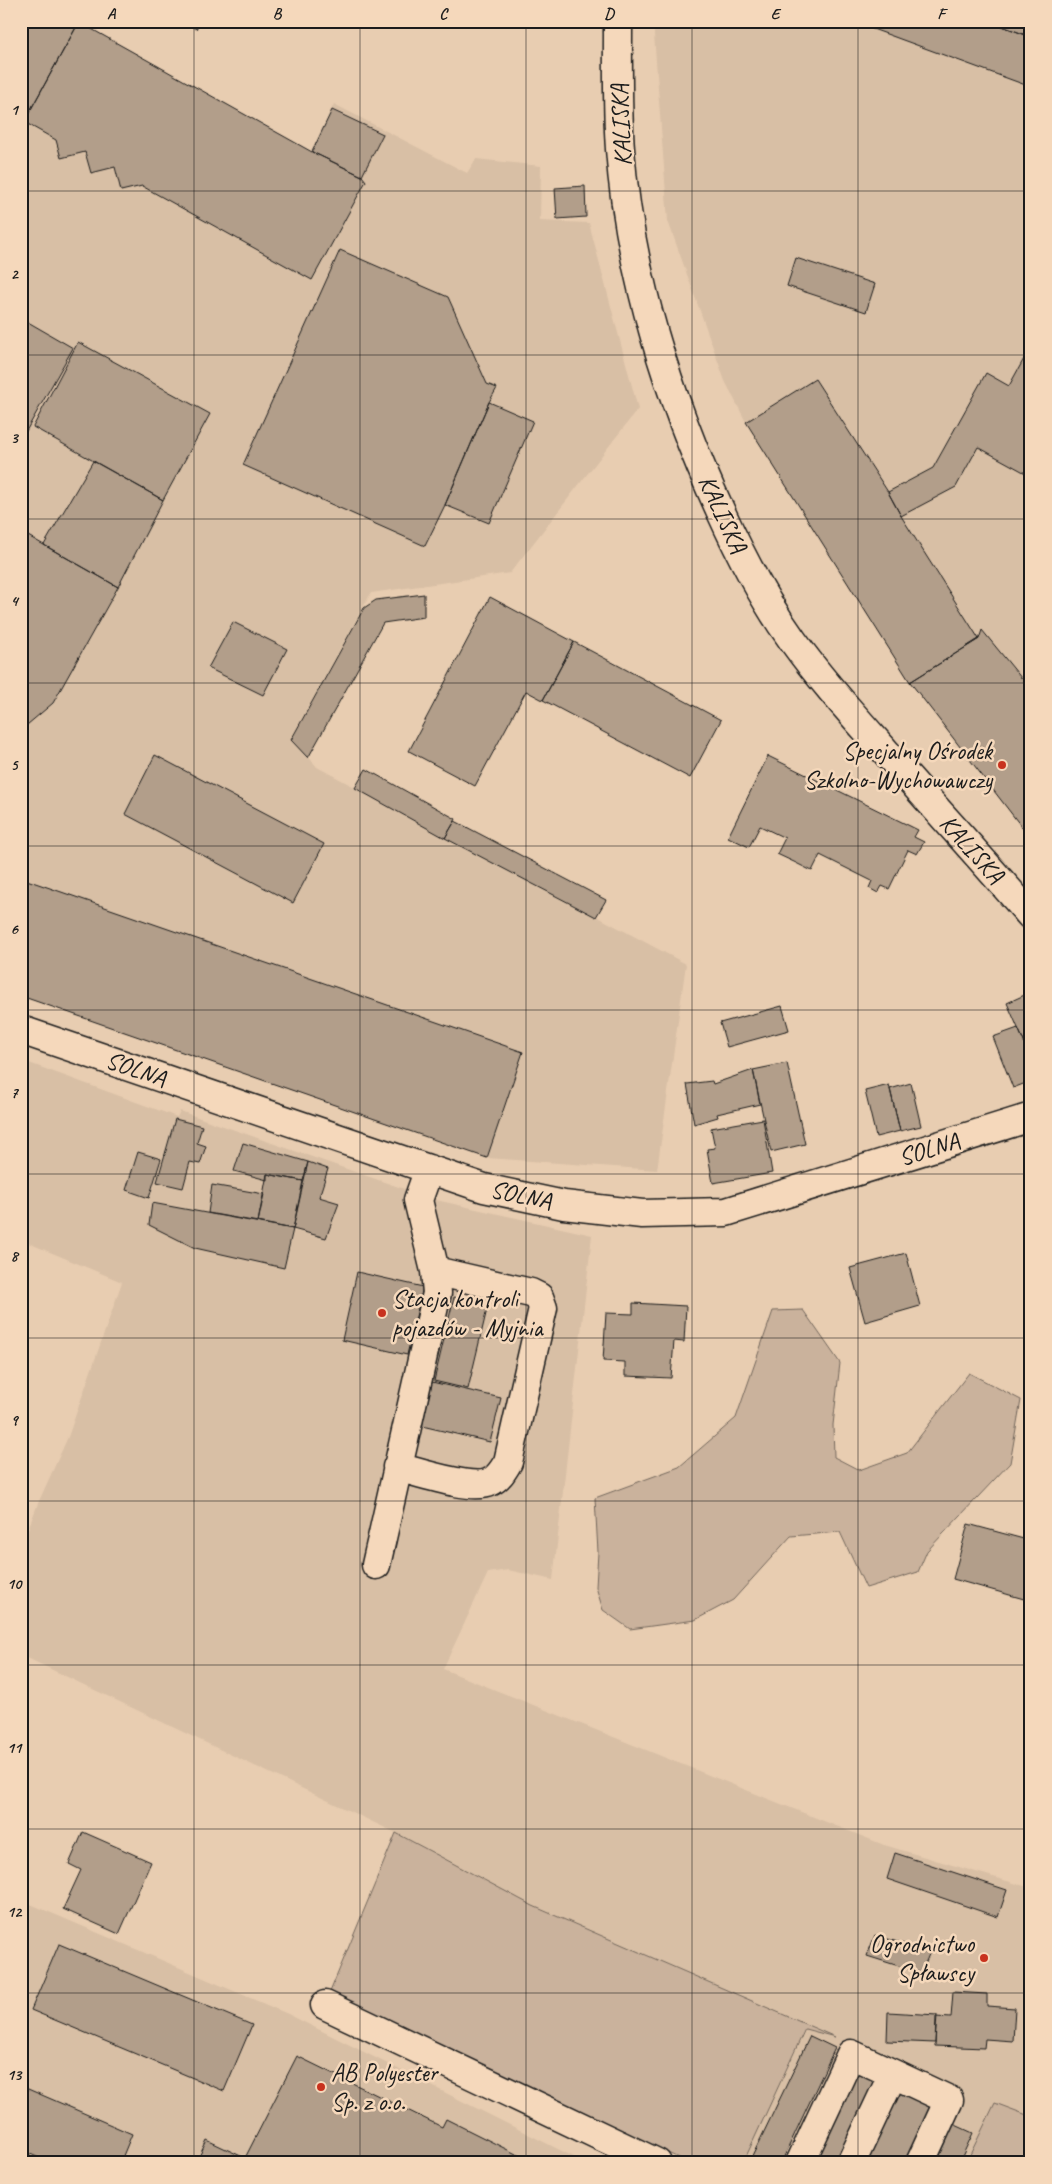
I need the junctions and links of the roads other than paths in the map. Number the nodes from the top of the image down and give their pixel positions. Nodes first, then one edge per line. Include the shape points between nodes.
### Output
1 (618, 21) edge
2 (1031, 916) edge
3 (21, 1030) edge
4 (1031, 1117) edge
5 (429, 1169) junction
6 (435, 1271) junction
7 (397, 1467) junction
8 (376, 1565) dead end
9 (325, 2005) dead end
10 (892, 2074) junction
11 (657, 2163) edge
12 (800, 2163) edge
13 (851, 2163) edge
14 (920, 2163) edge

1 - 2 street, KALISKA via 620,150 629,222 656,342 673,397 705,477 738,548 792,640 856,718
3 - 5 street, SOLNA
4 - 5 street, SOLNA via 726,1212 642,1214 564,1205 484,1188
5 - 6 street via 418,1200
6 - 7 street via 437,1293
6 - 7 street via 531,1293 538,1297 543,1308 508,1462 500,1475 491,1482 473,1486
7 - 8 street
9 - 11 street
10 - 12 street via 851,2054
10 - 13 street
10 - 14 street via 949,2100

